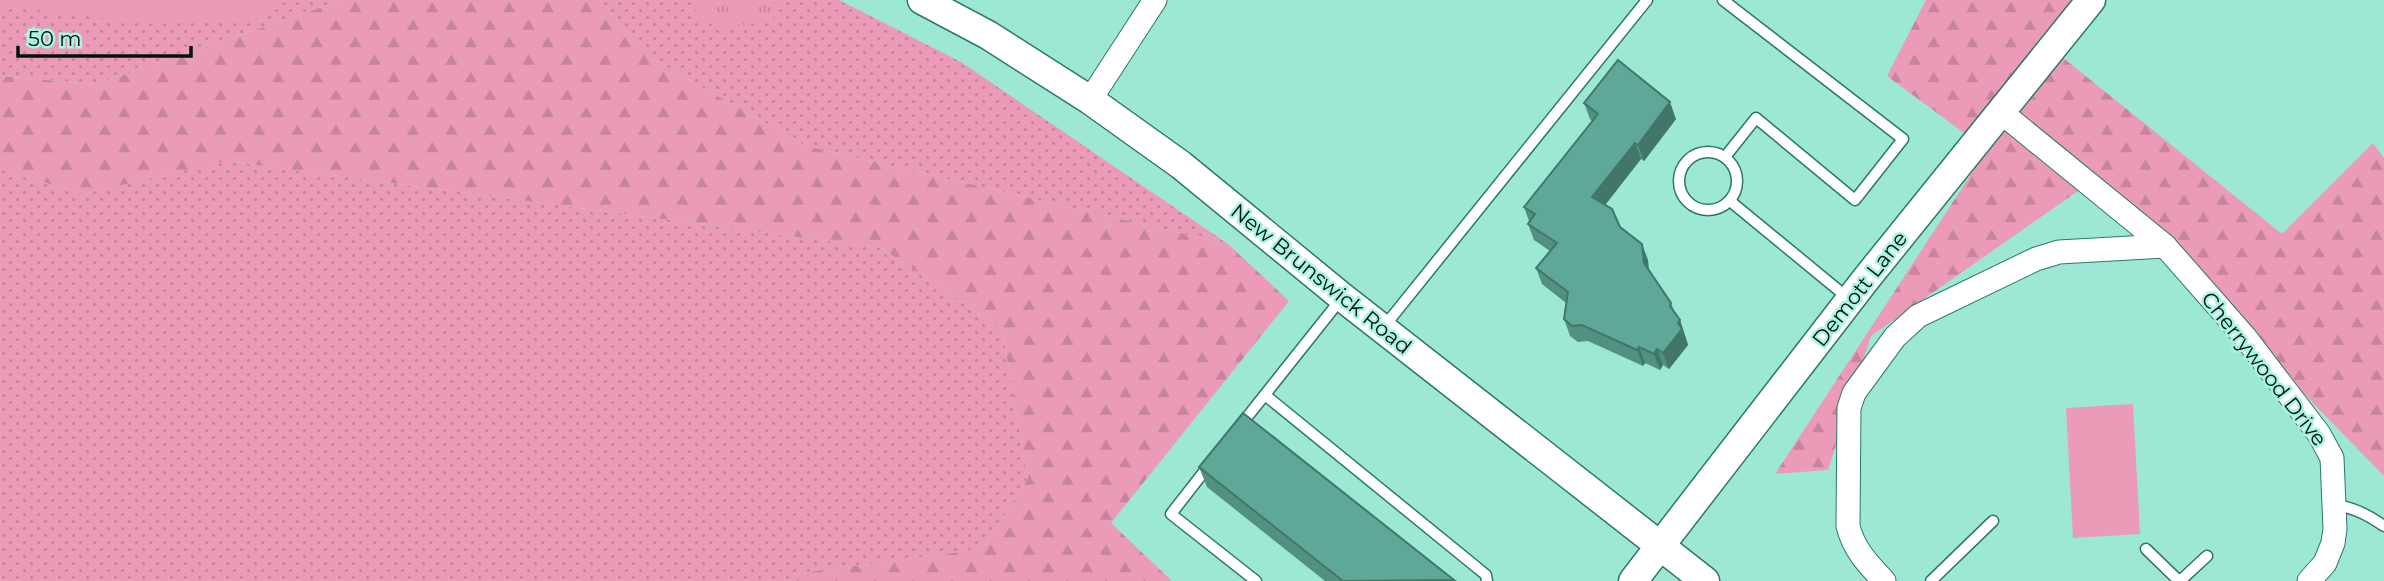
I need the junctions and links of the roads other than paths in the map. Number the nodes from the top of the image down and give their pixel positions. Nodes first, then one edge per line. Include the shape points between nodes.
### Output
1 (922, 0) edge
2 (1155, 0) edge
3 (1647, 0) edge
4 (1723, 0) edge
5 (2091, 0) edge
6 (1090, 100) junction
7 (2002, 113) junction
8 (1725, 157) junction
9 (1730, 201) junction
10 (2165, 246) junction
11 (1342, 297) junction
12 (1850, 300) junction
13 (1383, 328) junction
14 (1265, 395) junction
15 (1230, 438) edge
16 (1213, 460) edge
17 (2334, 505) junction
18 (1993, 521) dead end
19 (2384, 526) edge
20 (1661, 546) junction
21 (2146, 550) dead end
22 (2207, 556) dead end
23 (1256, 581) edge
24 (1486, 581) edge
25 (1633, 581) edge
26 (1705, 581) edge
27 (1884, 581) edge
28 (1931, 581) edge
29 (2179, 581) edge
30 (2309, 581) edge

1 - 6 street, New Brunswick Road via 988,35
2 - 6 street
3 - 13 lane
4 - 8 lane via 1903,139 1855,200 1756,118
5 - 7 street, Demott Lane
6 - 11 street, New Brunswick Road via 1181,165
7 - 10 street, Cherrywood Drive
7 - 12 street, Demott Lane
8 - 9 lane via 1736,173
8 - 9 lane via 1706,152 1689,159 1682,166 1678,184 1694,208 1713,210
9 - 12 lane
10 - 17 street, Cherrywood Drive via 2245,337 2319,434 2332,457
10 - 27 street via 2059,253 2036,259 1918,316 1895,337 1854,393 1849,408 1848,526 1859,554
11 - 13 street, New Brunswick Road
11 - 14 lane
12 - 20 street, Demott Lane
13 - 20 street, New Brunswick Road
14 - 15 lane
14 - 24 lane via 1486,575
16 - 23 lane via 1171,514
17 - 19 lane via 2358,511
17 - 30 street, Cherrywood Drive via 2333,542 2325,563
18 - 28 lane
20 - 25 street, Demott Lane
20 - 26 street, New Brunswick Road
21 - 29 lane
22 - 29 lane

